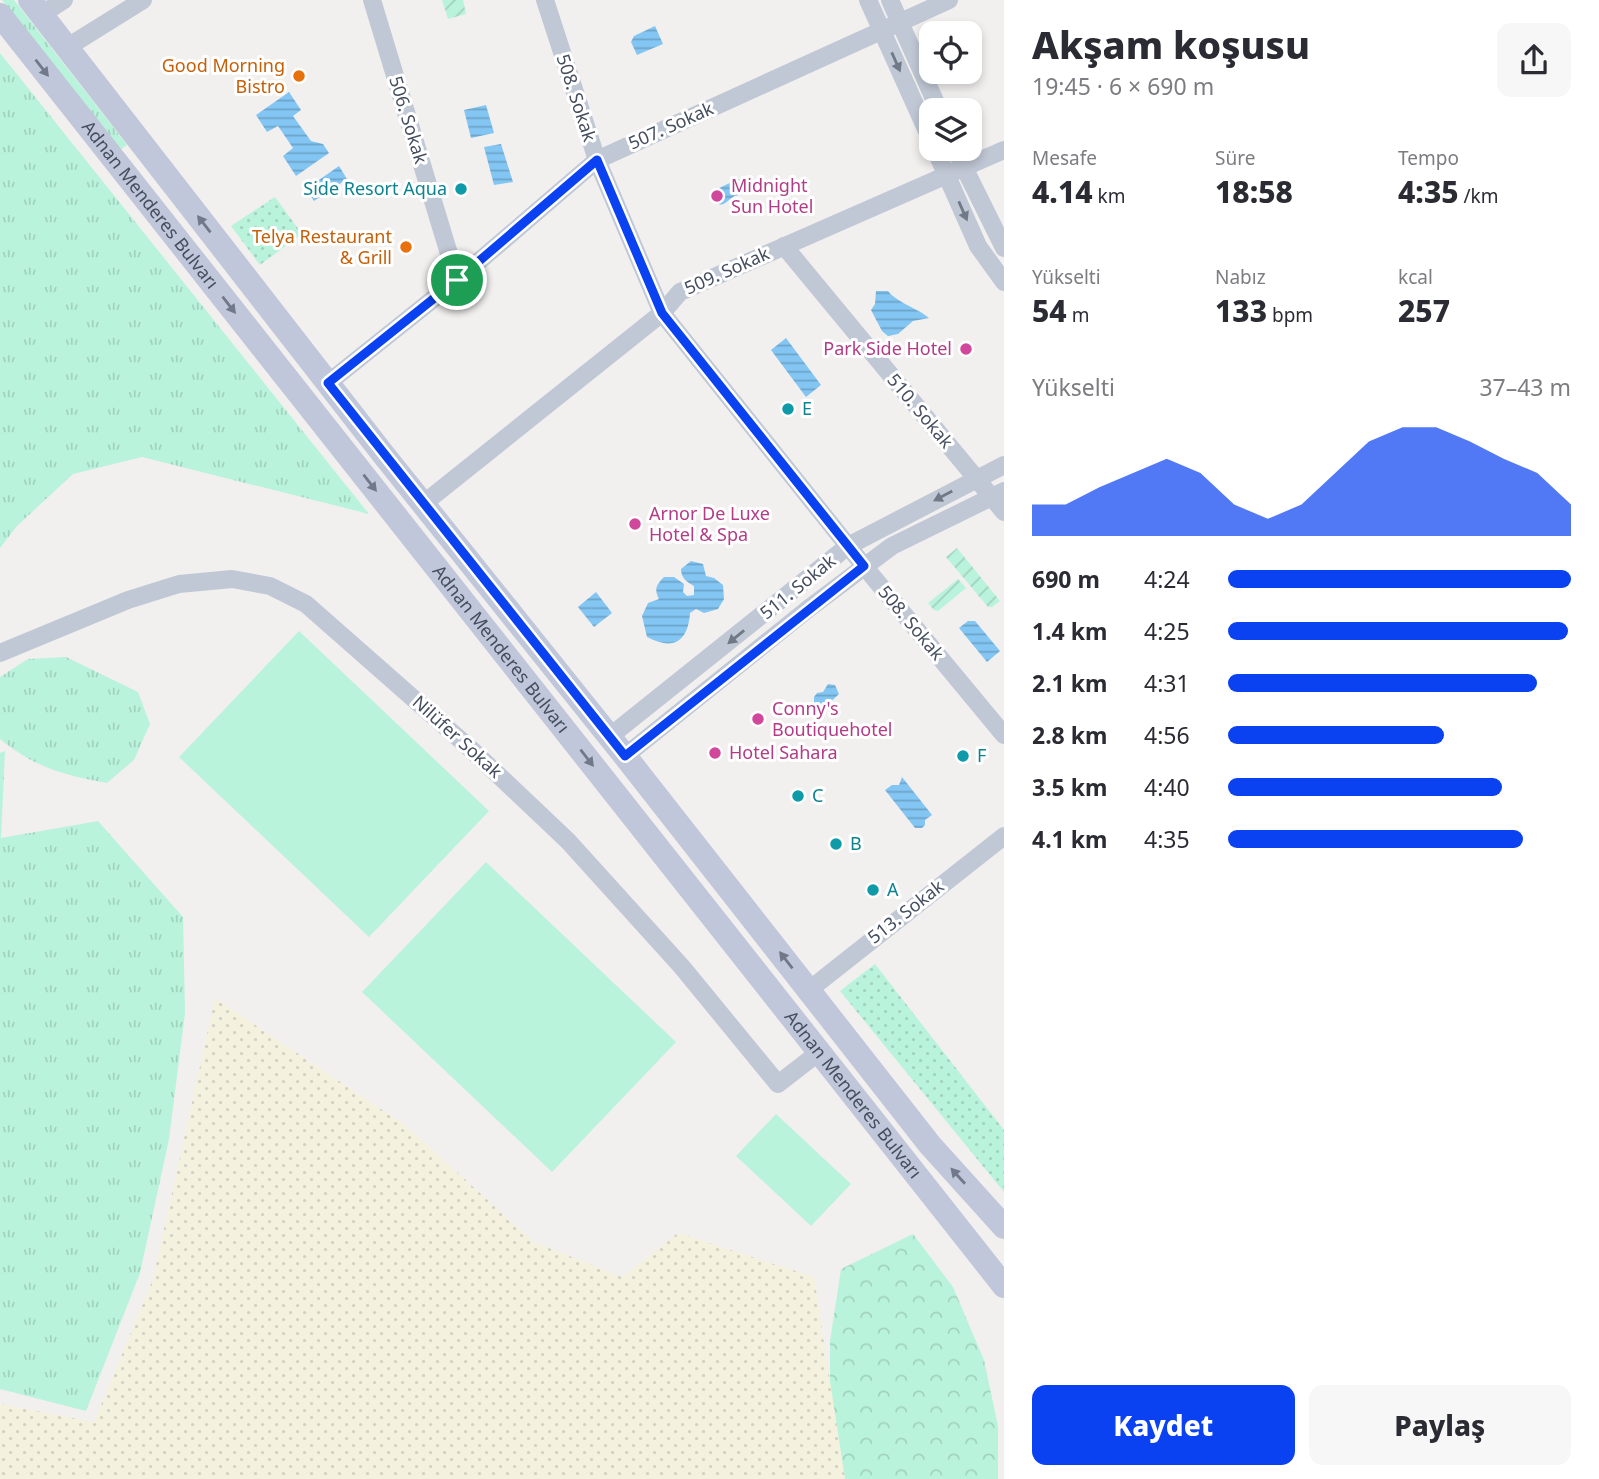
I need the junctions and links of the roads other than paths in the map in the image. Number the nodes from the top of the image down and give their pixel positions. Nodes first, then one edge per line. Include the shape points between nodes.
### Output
1 (64, 0) edge
2 (143, 0) edge
3 (372, 0) edge
4 (869, 0) edge
5 (890, 0) edge
6 (949, 0) edge
7 (548, 1) edge
8 (36, 7) edge
9 (0, 15) edge
10 (900, 22) junction
11 (882, 30) junction
12 (66, 48) junction
13 (934, 98) edge
14 (919, 113) edge
15 (1004, 150) edge
16 (597, 160) junction
17 (940, 161) edge
18 (961, 161) edge
19 (964, 168) junction
20 (946, 175) junction
21 (783, 246) junction
22 (1004, 248) edge
23 (457, 280) junction
24 (1004, 282) edge
25 (662, 313) junction
26 (328, 383) junction
27 (1004, 465) edge
28 (976, 479) junction
29 (998, 494) edge
30 (423, 504) junction
31 (1004, 512) edge
32 (848, 546) junction
33 (864, 566) junction
34 (0, 653) edge
35 (1004, 735) edge
36 (609, 737) junction
37 (625, 756) junction
38 (1004, 836) edge
39 (809, 990) junction
40 (818, 1053) junction
41 (1004, 1227) edge
42 (1003, 1283) edge

1 - 8 street
2 - 12 street
3 - 23 street, 506. Sokak
4 - 11 street
5 - 10 street
6 - 10 street, 507. Sokak
7 - 16 street, 508. Sokak
8 - 12 main road, Adnan Menderes Bulvarı
9 -> 40 main road, Adnan Menderes Bulvarı
10 - 11 street, 507. Sokak
10 - 13 street
11 -> 14 street
11 - 16 street, 507. Sokak
26 -> 12 main road, Adnan Menderes Bulvarı
15 - 19 street, 509. Sokak
16 - 23 street, 507. Sokak
16 - 25 street, 508. Sokak
17 - 20 street
18 - 19 street
19 - 20 street, 509. Sokak
19 - 22 street
20 - 21 street, 509. Sokak
20 -> 24 street via 978,246
21 - 25 street, 509. Sokak via 680,292
21 - 28 street, 510. Sokak
23 - 26 street, 507. Sokak
25 - 30 street, 509. Sokak
25 - 32 street, 508. Sokak
26 - 30 main road, Adnan Menderes Bulvarı
27 - 28 street, 511. Sokak
28 - 29 street, 510. Sokak
28 -> 32 street, 511. Sokak
29 - 31 street, 510. Sokak
29 - 33 street, 511. Sokak via 892,546
30 - 36 main road, Adnan Menderes Bulvarı
32 - 33 street, 508. Sokak
32 -> 36 street, 511. Sokak
33 - 35 street, 508. Sokak
33 - 37 street, 511. Sokak
34 - 40 street, Nilüfer Sokak via 179,584 232,579 270,586 306,604 568,841 682,967 778,1084
36 - 37 main road, Adnan Menderes Bulvarı
39 -> 37 main road, Adnan Menderes Bulvarı
38 - 39 street, 513. Sokak
41 -> 39 main road, Adnan Menderes Bulvarı via 930,1145
40 - 42 main road, Adnan Menderes Bulvarı

